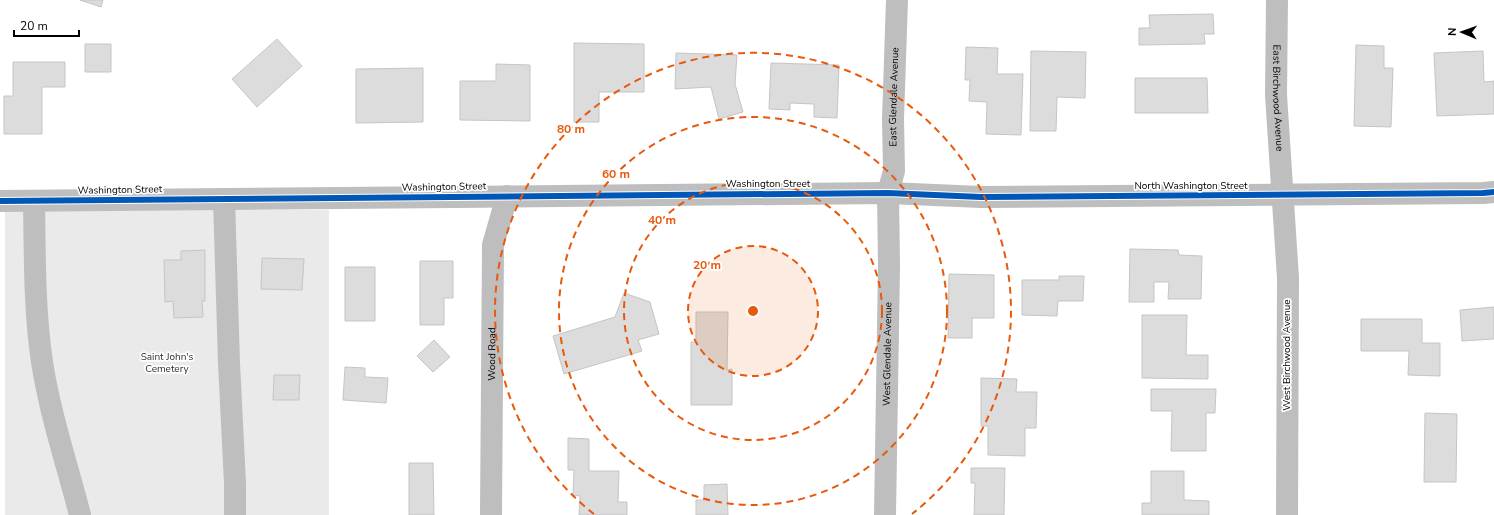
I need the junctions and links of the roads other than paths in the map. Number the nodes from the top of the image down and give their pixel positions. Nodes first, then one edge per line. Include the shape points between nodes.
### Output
1 (897, 0) edge
2 (1277, 0) edge
3 (1494, 192) edge
4 (888, 193) junction
5 (1283, 195) junction
6 (507, 196) junction
7 (224, 199) junction
8 (0, 201) edge
9 (34, 201) junction
10 (80, 515) edge
11 (235, 515) edge
12 (491, 515) edge
13 (885, 515) edge
14 (1287, 515) edge

1 - 4 street, East Glendale Avenue via 894,171
2 - 5 street, East Birchwood Avenue via 1276,95
3 - 5 street, North Washington Street
4 - 5 street, North Washington Street via 981,197
4 - 6 street, Washington Street
4 - 13 street, West Glendale Avenue
5 - 14 street, West Birchwood Avenue via 1288,278
6 - 7 street, Washington Street
6 - 12 street, Wood Road via 493,245
7 - 9 street, Washington Street
7 - 11 street
8 - 9 street, Washington Street
9 - 10 street via 35,289 42,362

